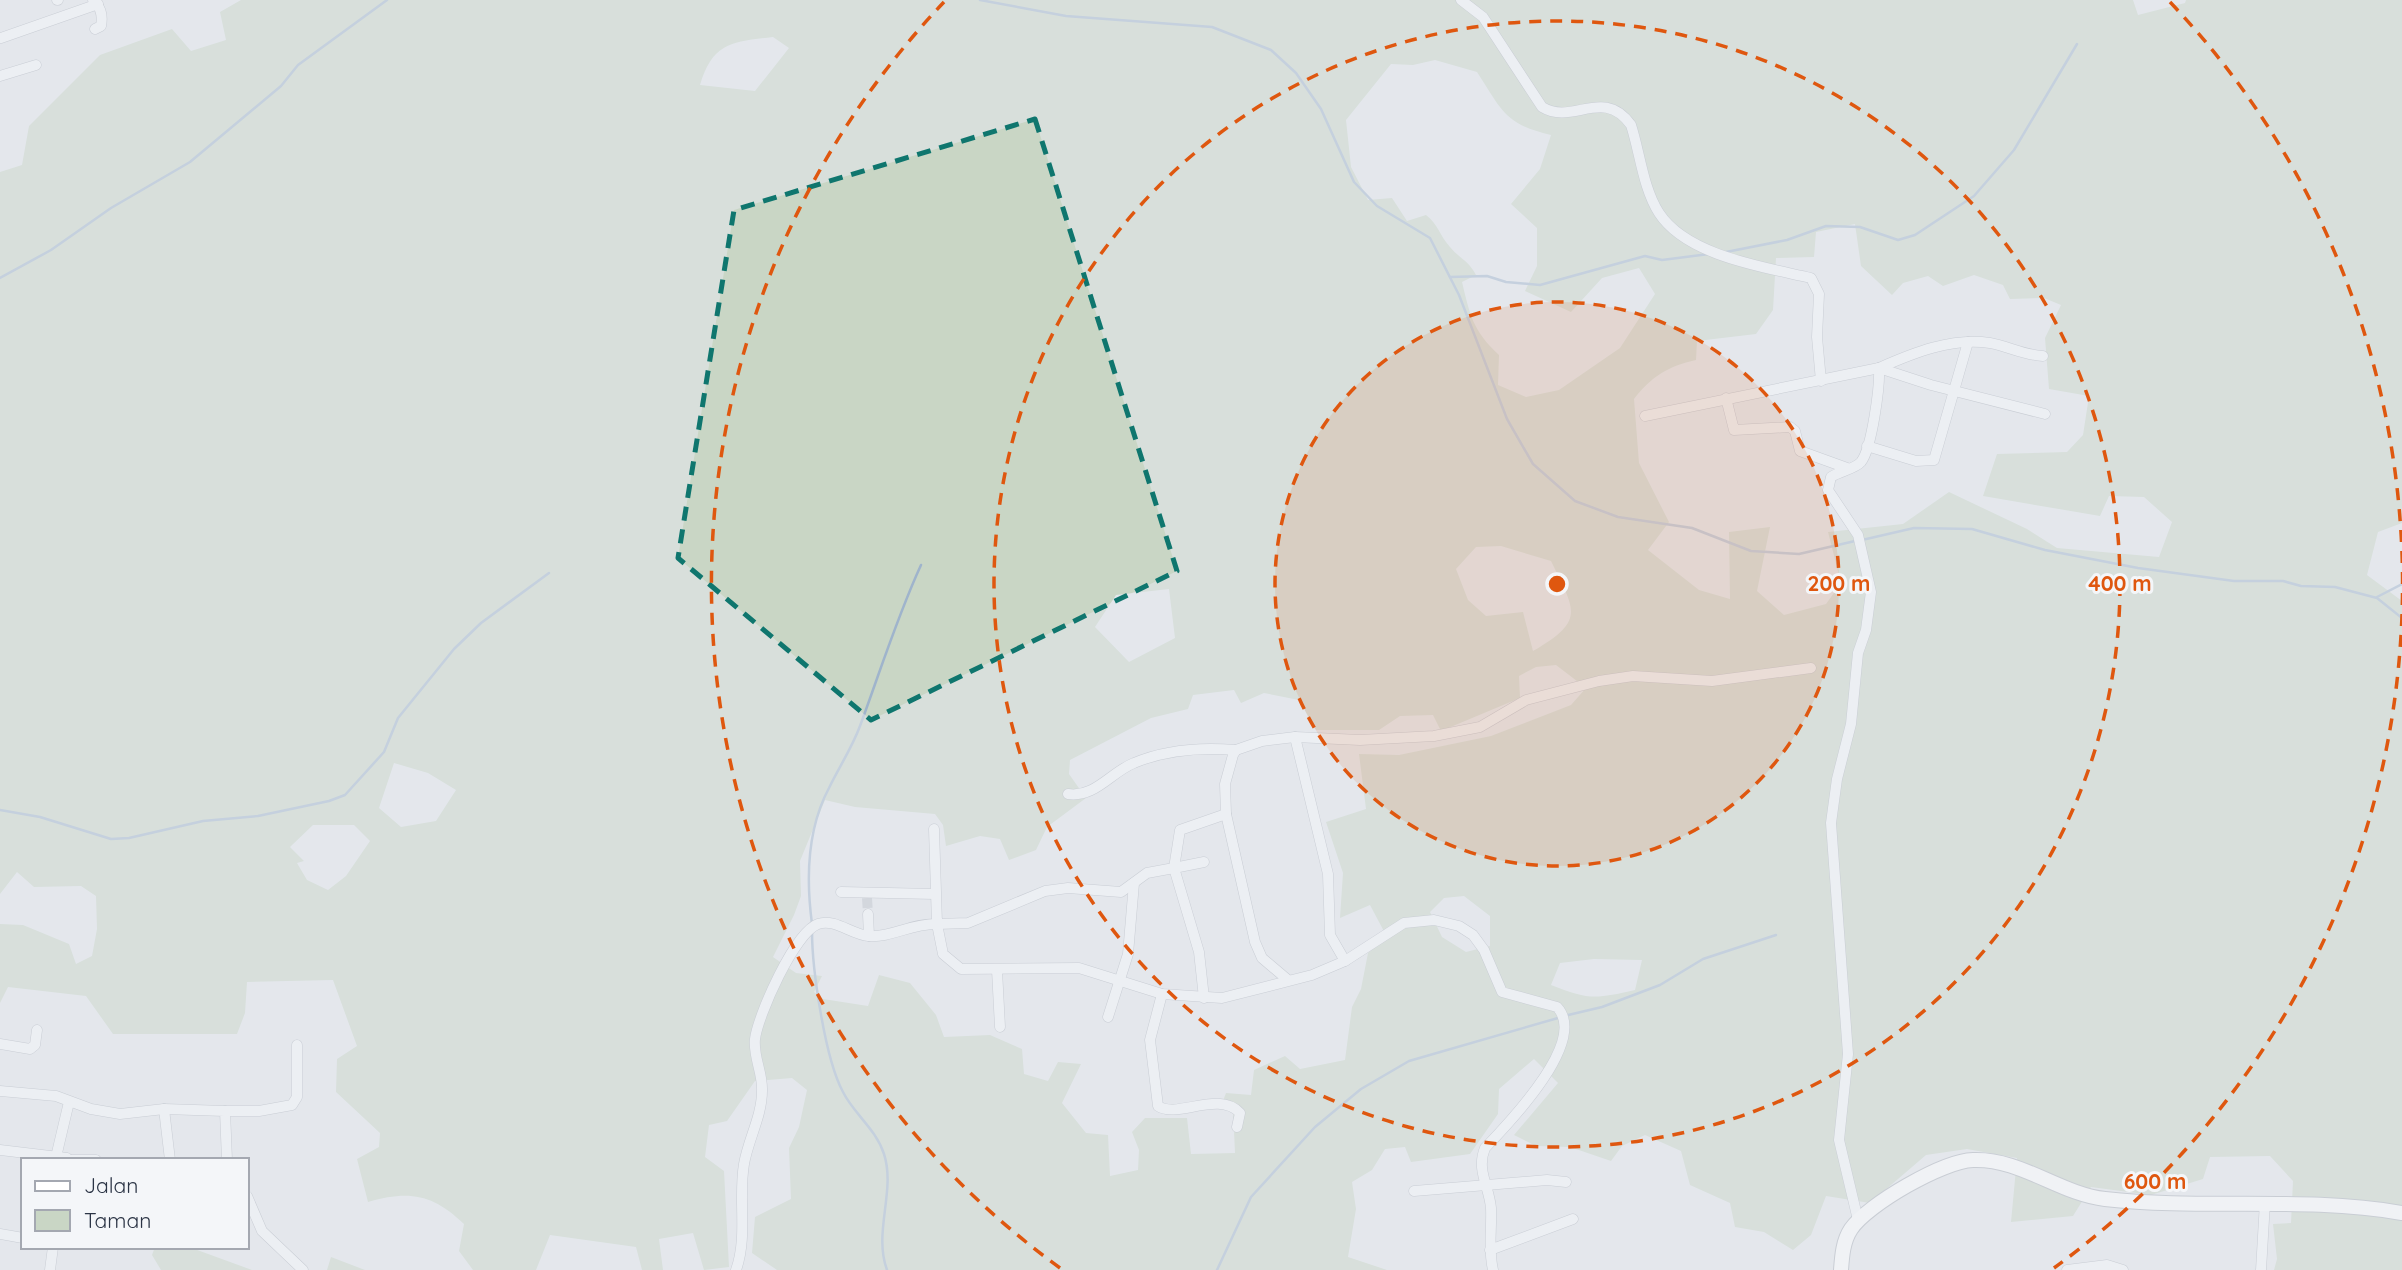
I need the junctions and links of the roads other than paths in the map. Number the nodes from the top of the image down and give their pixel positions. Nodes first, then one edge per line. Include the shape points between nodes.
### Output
1 (1461, 0) edge
2 (95, 2) edge
3 (95, 29) dead end
4 (1, 37) edge
5 (36, 65) dead end
6 (0, 76) edge
7 (1968, 342) junction
8 (2043, 356) dead end
9 (1879, 368) junction
10 (1821, 382) junction
11 (1954, 389) junction
12 (1726, 398) junction
13 (2045, 414) dead end
14 (1645, 416) dead end
15 (1867, 446) junction
16 (1847, 468) junction
17 (1811, 668) dead end
18 (1295, 737) junction
19 (1236, 750) junction
20 (1068, 794) dead end
21 (1226, 814) junction
22 (934, 829) dead end
23 (1203, 862) dead end
24 (1174, 868) junction
25 (1133, 883) junction
26 (841, 892) dead end
27 (935, 894) junction
28 (868, 914) tunnel mouth
29 (937, 924) junction
30 (869, 936) junction
31 (1345, 961) junction
32 (997, 970) junction
33 (1119, 980) junction
34 (1288, 980) junction
35 (1162, 994) junction
36 (1204, 998) junction
37 (1108, 1017) dead end
38 (1000, 1027) dead end
39 (37, 1030) dead end
40 (0, 1044) edge
41 (297, 1045) dead end
42 (0, 1091) edge
43 (69, 1102) junction
44 (164, 1109) junction
45 (225, 1111) junction
46 (1237, 1128) dead end
47 (0, 1150) edge
48 (63, 1158) edge
49 (170, 1158) edge
50 (227, 1158) edge
51 (1566, 1182) dead end
52 (1485, 1187) junction
53 (1414, 1191) dead end
54 (248, 1198) edge
55 (2266, 1202) junction
56 (2402, 1213) edge
57 (1573, 1219) dead end
58 (1858, 1220) junction
59 (0, 1234) edge
60 (21, 1238) edge
61 (52, 1249) edge
62 (1490, 1250) junction
63 (50, 1270) edge
64 (303, 1270) edge
65 (736, 1270) edge
66 (1493, 1270) edge
67 (1841, 1270) edge
68 (2067, 1270) edge
69 (2123, 1270) edge
70 (2261, 1270) edge

1 - 10 street via 1483,17 1542,107 1555,113 1610,107 1626,118 1650,193 1672,229 1724,256 1811,278 1819,294
2 - 3 street via 103,18
2 - 4 street
5 - 6 street
7 - 8 street
7 - 9 street via 1920,352
7 - 11 street
9 - 10 street
9 - 11 street
9 - 15 street
10 - 12 street
11 - 13 street
11 - 15 street via 1932,462
12 - 14 street
12 - 16 street via 1734,430 1793,428 1800,451
15 - 16 street via 1861,462
16 - 58 street via 1832,477 1828,490 1859,539 1871,592 1858,653 1852,724 1831,823 1848,1041 1839,1140
17 - 18 street via 1712,681 1633,676 1599,681 1526,700 1480,727 1434,736
18 - 19 street
18 - 31 street via 1328,873 1330,935
19 - 20 street via 1191,748 1165,753 1132,764 1085,793
19 - 21 street via 1225,784
21 - 24 street via 1180,830
21 - 34 street via 1255,943 1262,957
22 - 27 street
23 - 24 street
24 - 25 street via 1147,873
24 - 36 street via 1199,953
25 - 29 street via 1116,893 1068,888 1045,891 968,922
25 - 33 street via 1130,944
26 - 27 street
27 - 29 street
28 - 30 street
29 - 30 street via 910,925
29 - 32 street via 939,947 951,963 961,969
30 - 65 street via 838,925 818,924 803,933 758,1026 755,1051 763,1094 744,1165
31 - 34 street
31 - 52 street via 1404,923 1434,920 1459,926 1484,950 1502,992 1546,1002 1564,1018 1557,1054 1544,1079 1485,1148 1480,1160
32 - 33 street via 1056,966
32 - 38 street
33 - 35 street
33 - 37 street
34 - 36 street via 1222,998
35 - 36 street
35 - 46 street via 1150,1040 1158,1106 1174,1109 1198,1103 1231,1107 1240,1113
39 - 40 street via 30,1049
41 - 45 street via 297,1097 292,1105
42 - 43 street via 56,1096
43 - 44 street via 120,1114
43 - 48 street
44 - 45 street
44 - 49 street
45 - 50 street
47 - 48 street
51 - 52 street
52 - 53 street
52 - 62 street via 1491,1210
54 - 64 street via 262,1231
55 - 56 street
55 - 58 street via 2104,1199 2010,1166 1972,1160 1909,1183
55 - 70 street
57 - 62 street
58 - 67 street via 1847,1235
59 - 60 street
61 - 63 street
62 - 66 street
68 - 69 street via 2107,1265

